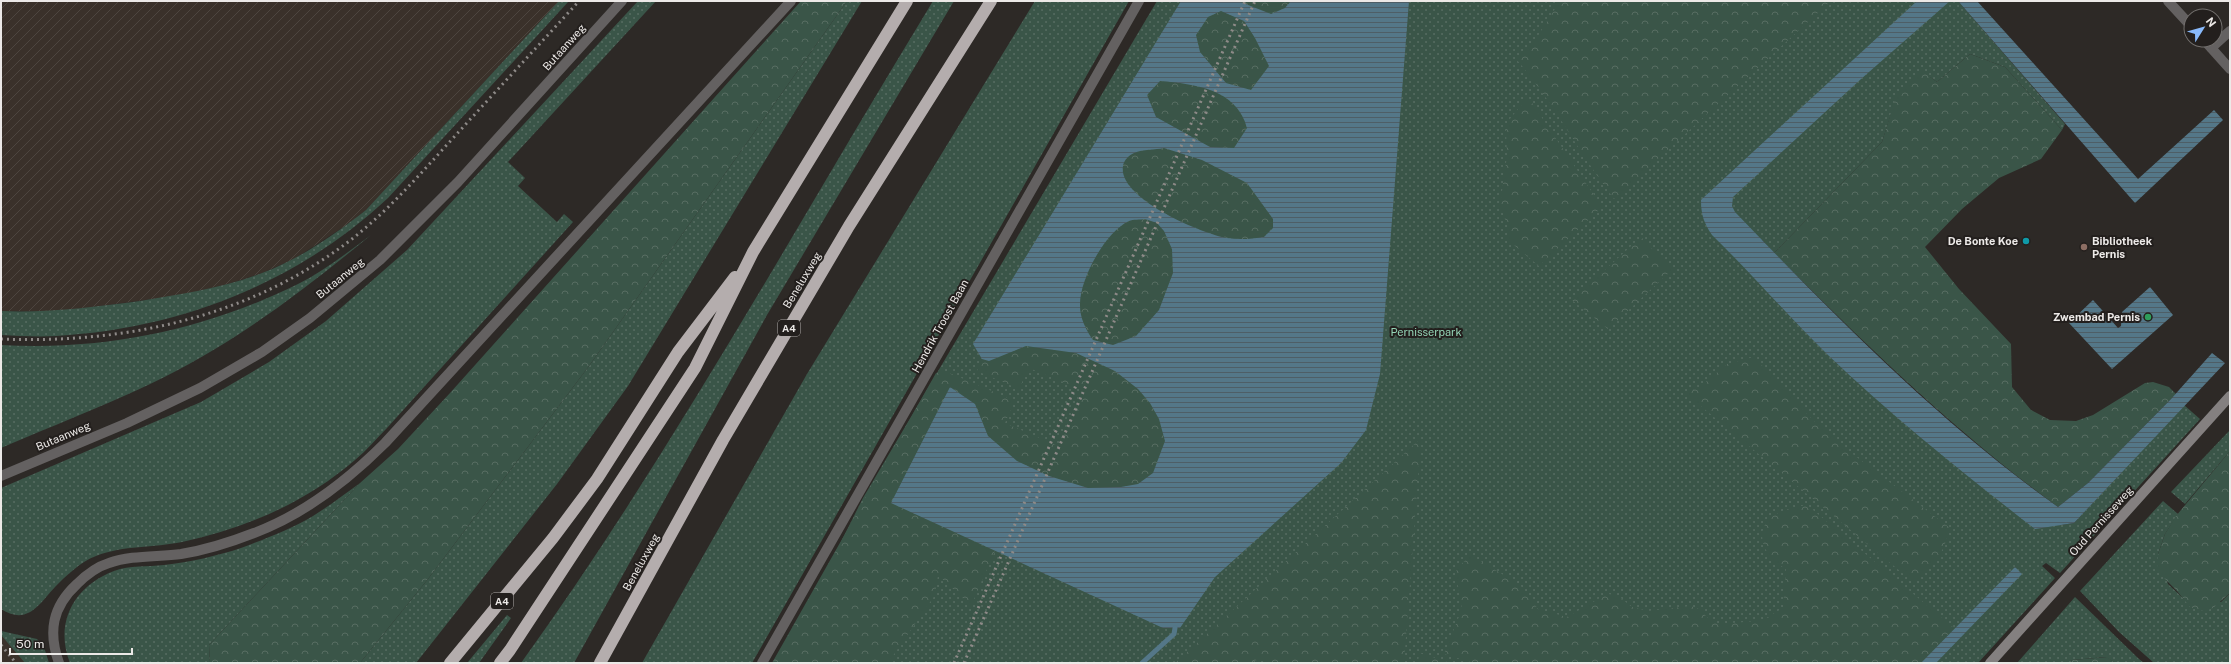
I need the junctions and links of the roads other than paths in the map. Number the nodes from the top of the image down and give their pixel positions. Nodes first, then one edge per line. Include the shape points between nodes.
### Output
1 (622, 1) edge
2 (791, 1) edge
3 (907, 1) edge
4 (991, 1) edge
5 (1139, 1) edge
6 (2168, 1) edge
7 (2183, 17) edge
8 (2212, 48) edge
9 (2230, 69) edge
10 (753, 252) junction
11 (2230, 396) edge
12 (1, 476) edge
13 (59, 663) edge
14 (450, 663) edge
15 (500, 663) edge
16 (600, 663) edge
17 (762, 663) edge
18 (1990, 663) edge

1 - 12 street, Butaanweg via 458,182 380,260 310,318 262,352 200,388 127,423
2 - 13 street via 396,432 356,472 291,517 254,533 199,550 110,562 96,568 72,588 55,612 52,636
3 - 10 highway, A4
4 - 16 highway, Beneluxweg / A4 via 845,232 723,440
5 - 17 street, Hendrik Troost Baan
6 - 7 street
8 - 9 street
10 - 14 highway, A4 via 678,352 597,479 543,550
10 - 15 highway, A4 via 696,368
11 - 18 street, Oud Pernisseweg

